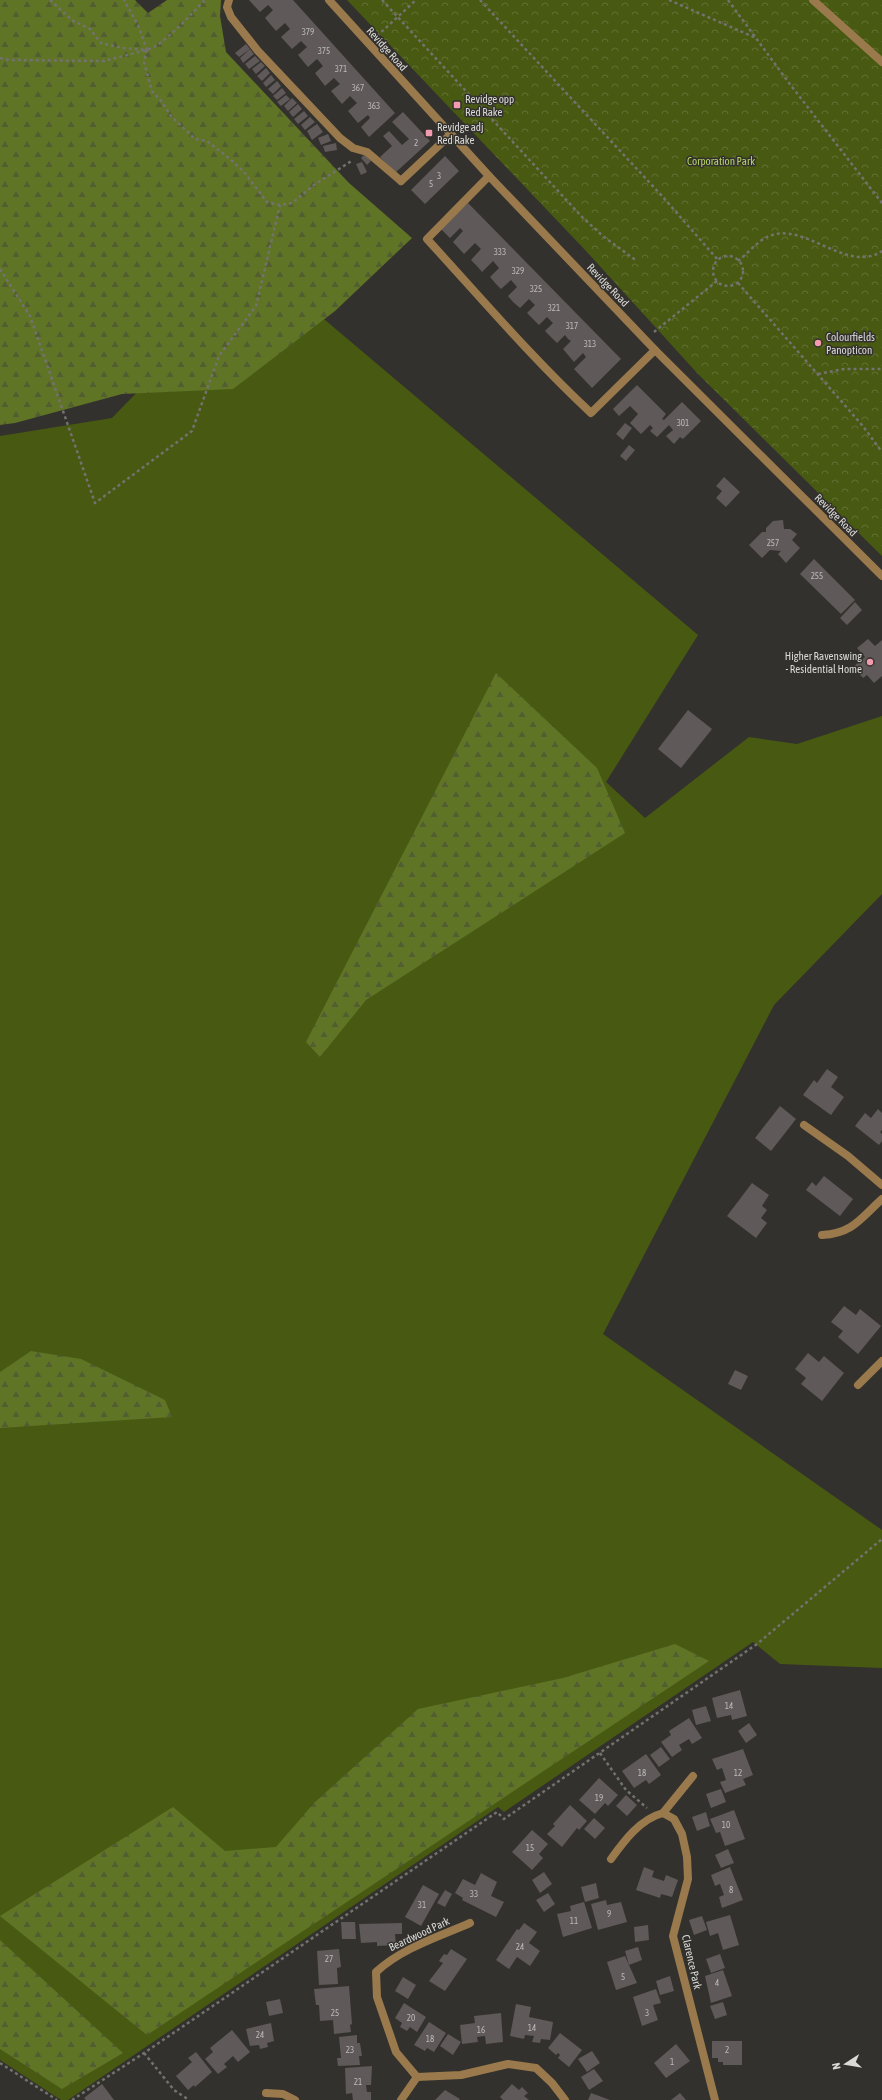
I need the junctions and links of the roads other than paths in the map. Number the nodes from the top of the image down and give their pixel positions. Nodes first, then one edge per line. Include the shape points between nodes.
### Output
1 (229, 0) edge
2 (329, 0) edge
3 (813, 0) edge
4 (882, 62) edge
5 (451, 134) junction
6 (489, 176) junction
7 (655, 350) junction
8 (882, 576) edge
9 (804, 1125) dead end
10 (882, 1185) edge
11 (882, 1199) edge
12 (822, 1236) dead end
13 (882, 1361) edge
14 (858, 1385) dead end
15 (693, 1776) dead end
16 (663, 1813) junction
17 (611, 1859) dead end
18 (470, 1922) dead end
19 (417, 2077) junction
20 (266, 2093) dead end
21 (295, 2100) edge
22 (400, 2100) edge
23 (565, 2100) edge
24 (715, 2100) edge

1 - 5 street via 227,7 231,17 292,89 340,138 353,148 367,152 401,181
2 - 5 street, Revidge Road
3 - 4 street
5 - 6 street, Revidge Road
6 - 7 street, Revidge Road
6 - 7 street via 427,238 557,381 592,412
7 - 8 street, Revidge Road
9 - 10 street via 848,1156
11 - 12 street via 858,1223 841,1233
13 - 14 street
15 - 16 street
16 - 17 street via 654,1815 627,1837
16 - 24 street, Clarence Park via 674,1819 682,1834 687,1858 688,1879 673,1936
18 - 19 street, Beardwood Park via 401,1954 376,1972 377,1997 396,2052
19 - 22 street
19 - 23 street via 461,2075 508,2064 536,2068
20 - 21 street via 283,2094

